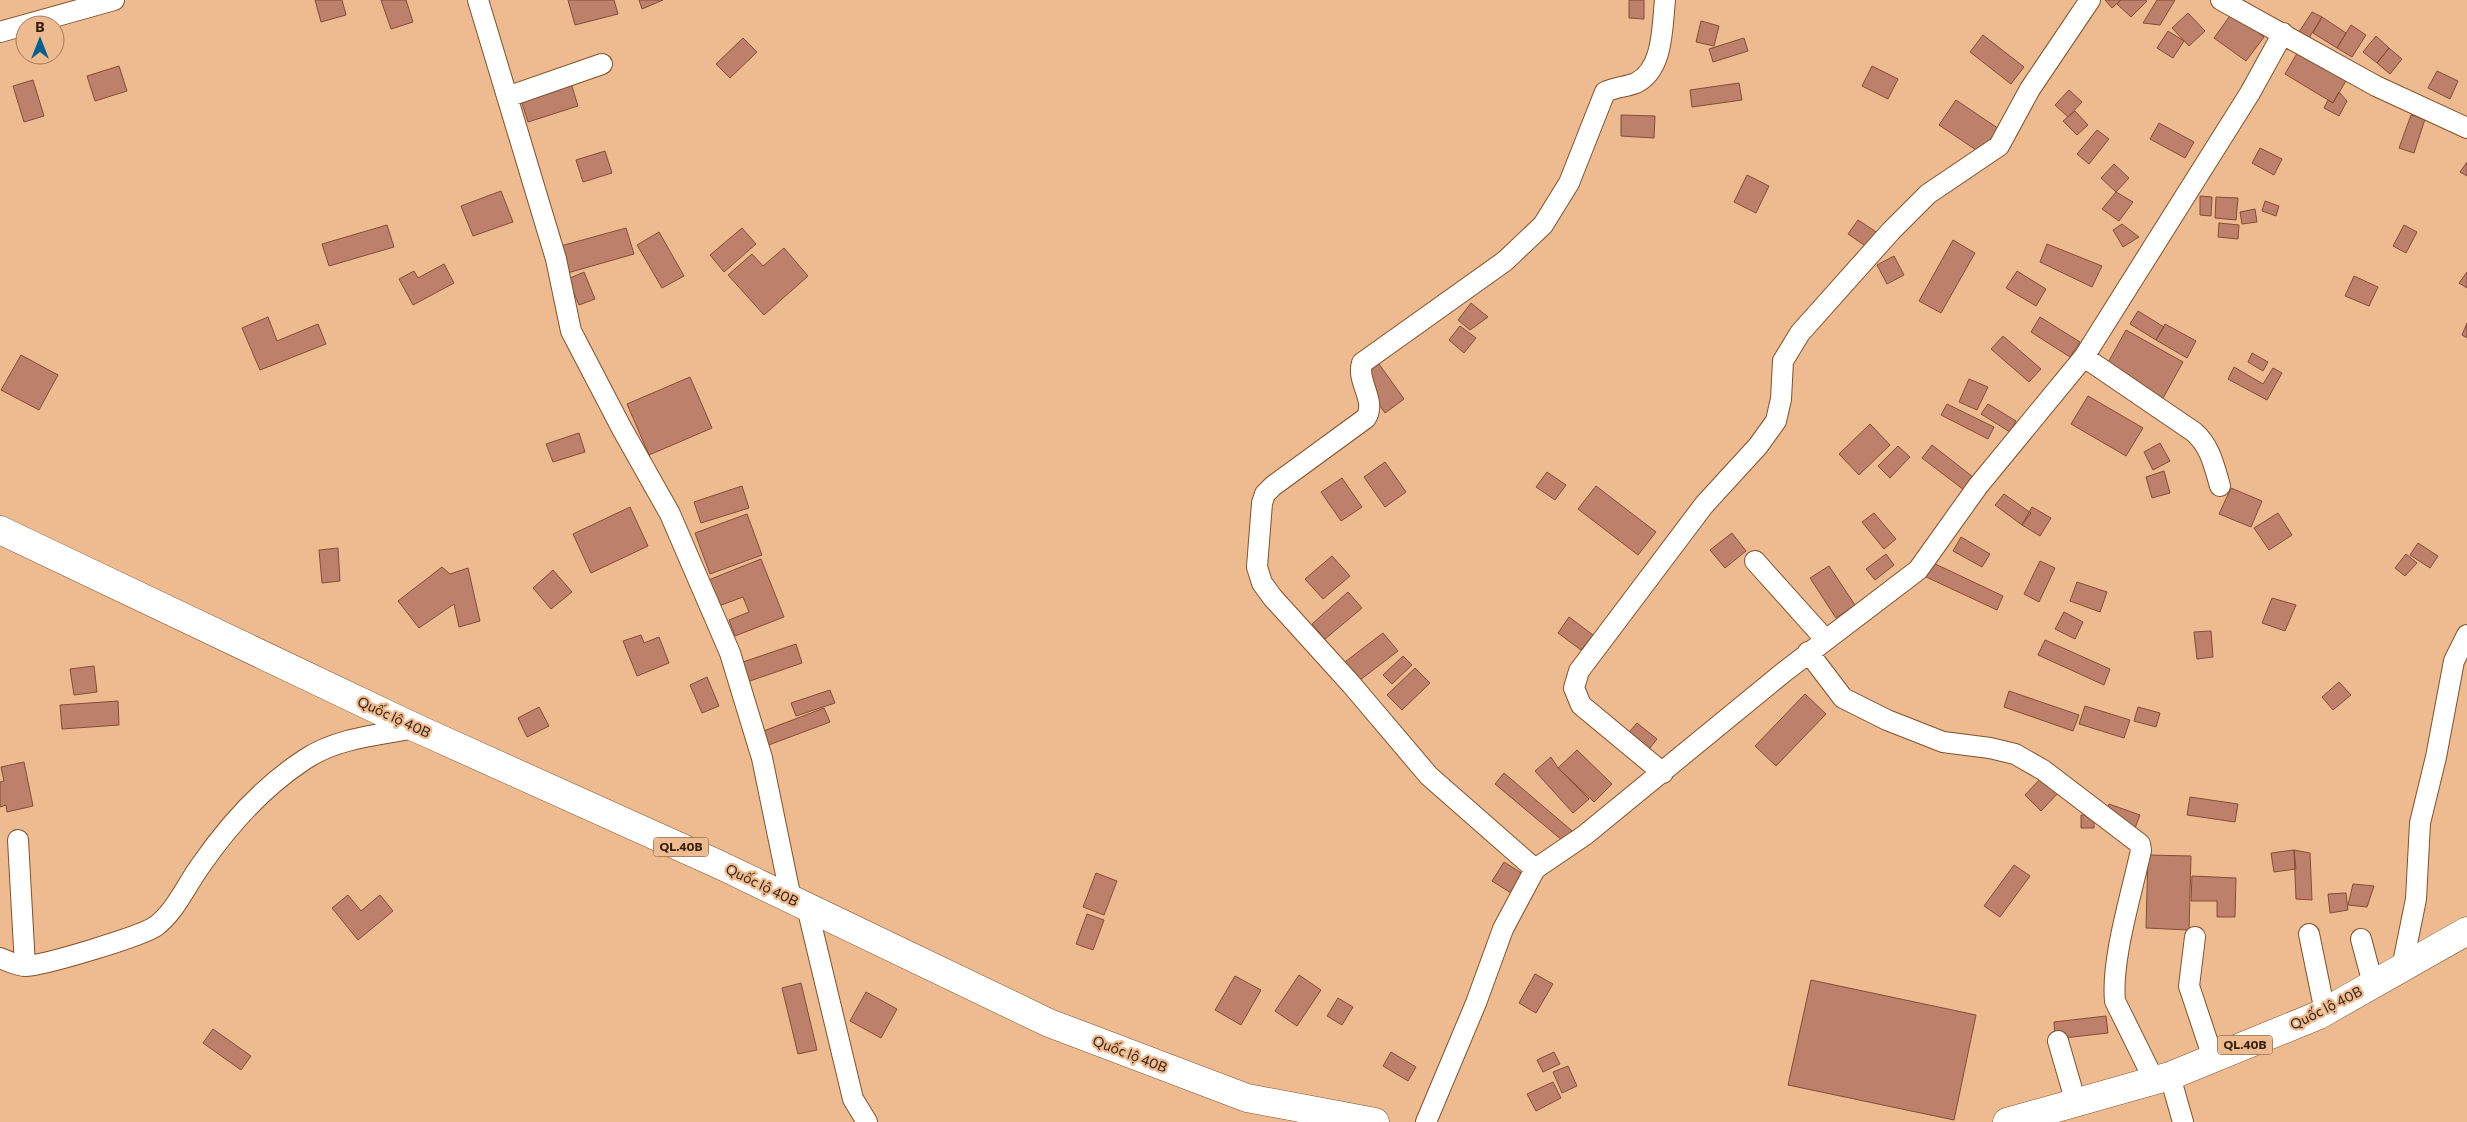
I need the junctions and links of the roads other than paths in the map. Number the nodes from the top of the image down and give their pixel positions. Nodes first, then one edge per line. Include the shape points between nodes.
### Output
1 (114, 0) edge
2 (478, 0) edge
3 (1665, 0) edge
4 (2090, 0) edge
5 (2221, 0) edge
6 (0, 32) edge
7 (2283, 33) junction
8 (602, 64) dead end
9 (507, 97) junction
10 (2467, 128) edge
11 (2084, 357) junction
12 (2220, 486) dead end
13 (0, 530) edge
14 (1755, 562) dead end
15 (2467, 635) edge
16 (1825, 639) junction
17 (1808, 652) junction
18 (416, 728) junction
19 (1663, 773) junction
20 (18, 840) dead end
21 (1536, 869) junction
22 (799, 903) junction
23 (2467, 931) edge
24 (2309, 934) dead end
25 (2195, 937) dead end
26 (2361, 939) dead end
27 (0, 958) edge
28 (25, 966) junction
29 (2402, 968) junction
30 (2373, 984) junction
31 (2325, 1012) junction
32 (2058, 1041) dead end
33 (2213, 1058) junction
34 (2162, 1078) junction
35 (2076, 1103) junction
36 (867, 1122) edge
37 (1375, 1122) edge
38 (1426, 1122) edge
39 (2006, 1122) edge
40 (2183, 1122) edge

1 - 6 street
2 - 9 street
3 - 21 street via 1659,50 1653,65 1636,82 1606,92 1569,183 1543,225 1505,261 1362,363 1360,371 1370,403 1366,418 1272,486 1262,503 1256,567 1272,598 1429,776
4 - 19 street via 2030,89 1999,146 1928,194 1884,238 1800,333 1783,361 1776,421 1758,446 1704,505 1579,671 1574,688 1581,705
5 - 7 street
7 - 10 street via 2376,86
7 - 11 street via 2212,156
8 - 9 street
9 - 22 street via 556,259 571,331 670,514 730,653 762,758
11 - 12 street via 2203,440
11 - 16 street via 1978,486 1918,570
13 - 18 highway, Quốc lộ 40B / QL.40B
14 - 16 street
15 - 29 street via 2454,661 2420,822 2416,899
16 - 17 street
17 - 19 street
17 - 34 street via 1843,698 1943,742 2015,754 2043,770 2140,844 2142,850 2114,988 2115,1001
18 - 22 highway, Quốc lộ 40B / QL.40B
18 - 28 street via 332,746 303,760 232,824 156,926 88,951
19 - 21 street
20 - 28 street
21 - 38 street via 1504,929
22 - 36 street via 853,1099
22 - 37 highway, Quốc lộ 40B / QL.40B via 1049,1023 1175,1072 1247,1098
23 - 29 highway, Quốc lộ 40B / QL.40B
24 - 31 street
25 - 33 street via 2189,986
26 - 30 street
27 - 28 street
29 - 30 highway, Quốc lộ 40B / QL.40B
30 - 31 highway, Quốc lộ 40B / QL.40B
31 - 33 highway, Quốc lộ 40B / QL.40B
32 - 35 street
33 - 34 highway, Quốc lộ 40B / QL.40B
34 - 35 highway, Quốc lộ 40B / QL.40B
34 - 40 street
35 - 39 highway, Quốc lộ 40B / QL.40B

